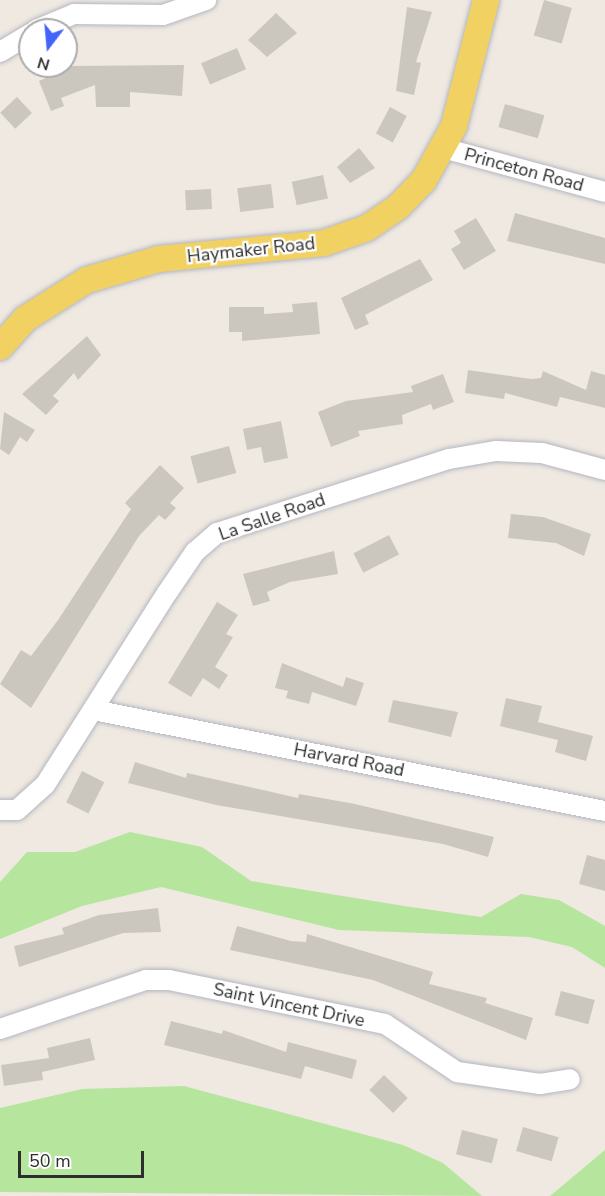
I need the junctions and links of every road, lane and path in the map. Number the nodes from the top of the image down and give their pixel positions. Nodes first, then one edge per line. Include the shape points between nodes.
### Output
1 (206, 0) edge
2 (486, 0) edge
3 (64, 18) edge
4 (18, 41) edge
5 (0, 52) edge
6 (444, 148) junction
7 (605, 192) edge
8 (0, 347) edge
9 (605, 470) edge
10 (93, 710) junction
11 (0, 810) edge
12 (605, 811) edge
13 (0, 1029) edge
14 (570, 1079) dead end

1 - 3 street via 163,15 74,14
2 - 6 main road, Haymaker Road
4 - 5 street
6 - 7 street, Princeton Road
6 - 8 main road, Haymaker Road via 398,207 367,228 324,243 273,251 159,259 87,280 25,319
9 - 10 street, La Salle Road via 542,453 496,452 450,459 217,533 195,552
10 - 11 street, La Salle Road via 45,785 17,810
10 - 12 street, Harvard Road
13 - 14 street, Saint Vincent Drive via 146,980 169,980 385,1024 457,1072 540,1084

